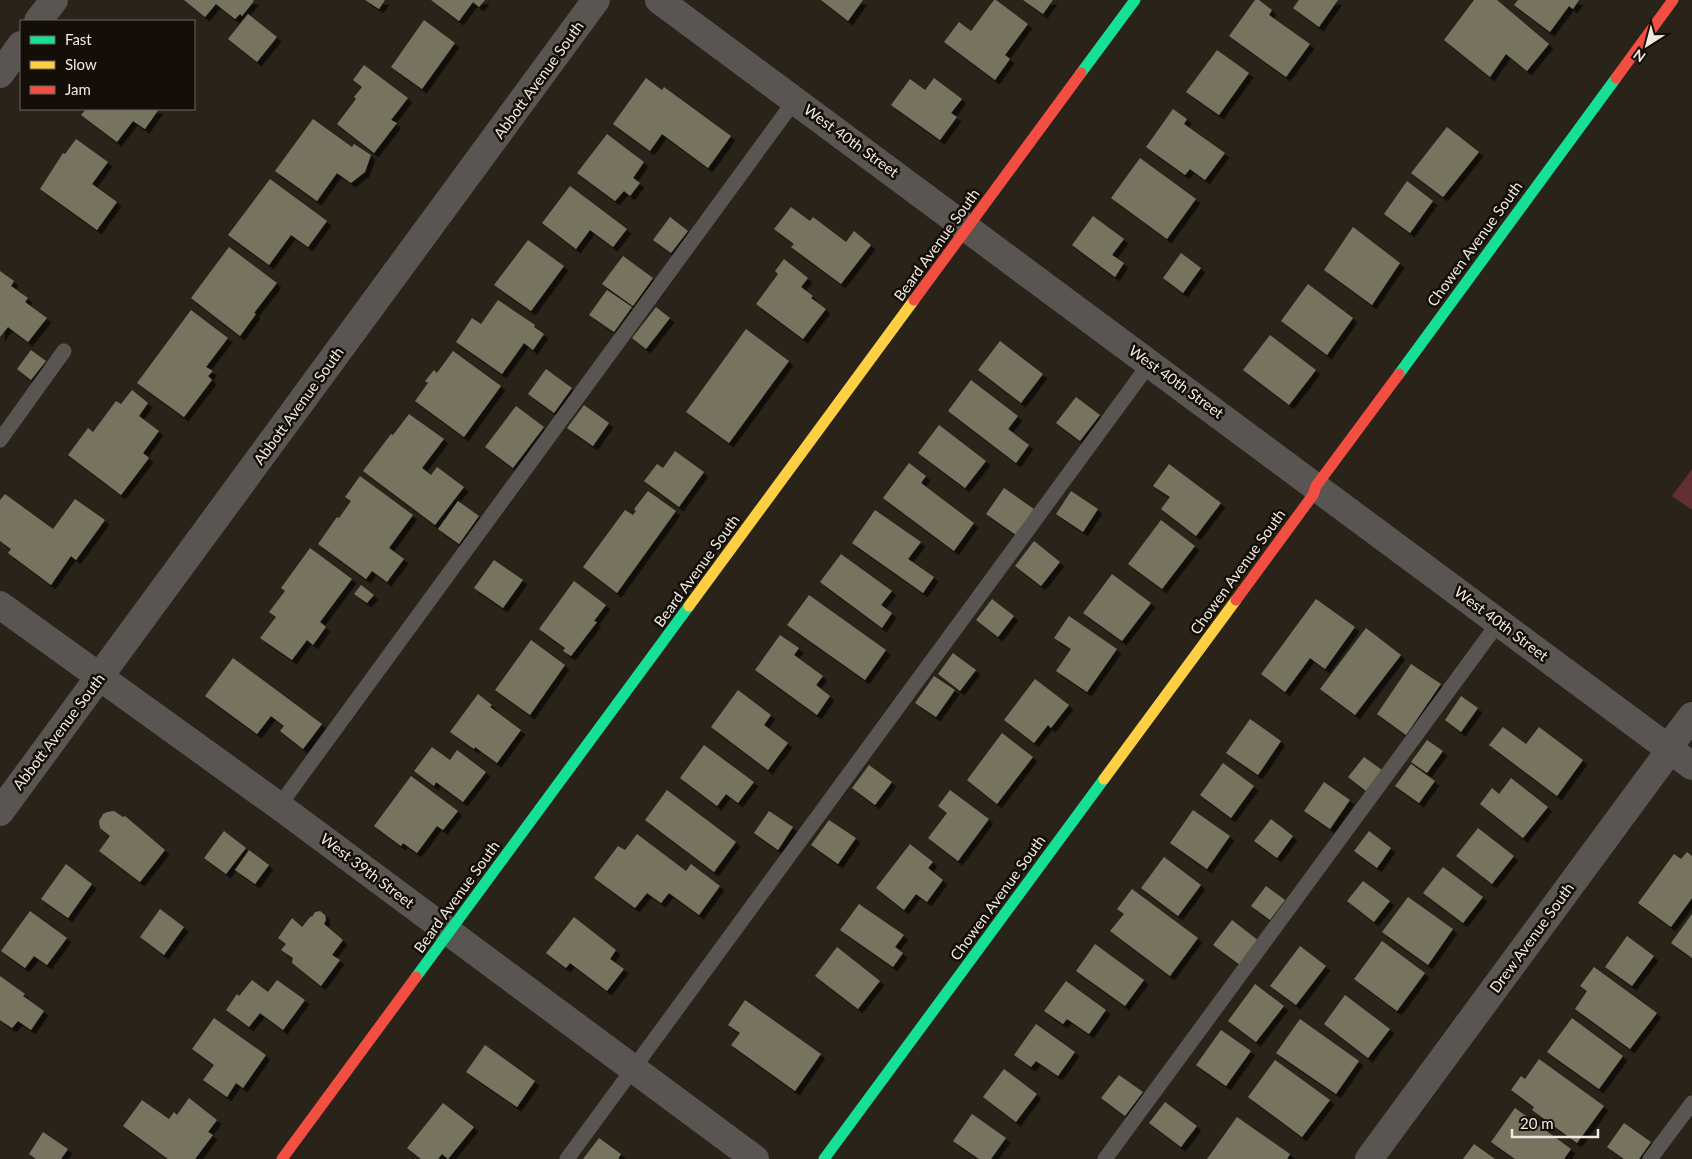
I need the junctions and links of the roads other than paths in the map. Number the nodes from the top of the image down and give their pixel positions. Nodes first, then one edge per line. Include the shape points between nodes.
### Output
1 (54, 0) edge
2 (596, 0) edge
3 (659, 0) edge
4 (1135, 0) edge
5 (1673, 0) edge
6 (39, 20) edge
7 (20, 46) edge
8 (0, 74) edge
9 (795, 100) junction
10 (968, 228) junction
11 (64, 351) dead end
12 (1150, 363) junction
13 (0, 440) edge
14 (1316, 486) junction
15 (0, 605) edge
16 (1499, 622) junction
17 (100, 676) junction
18 (1692, 716) edge
19 (1668, 748) junction
20 (1692, 766) edge
21 (279, 806) junction
22 (0, 812) edge
23 (449, 932) junction
24 (633, 1069) junction
25 (1692, 1103) edge
26 (282, 1159) edge
27 (567, 1159) edge
28 (755, 1159) edge
29 (824, 1159) edge
30 (1105, 1159) edge
31 (1369, 1159) edge
32 (1650, 1159) edge

1 - 6 street
2 - 17 street, Abbott Avenue South
3 - 9 street, West 40th Street
4 - 10 street, Beard Avenue South
5 - 14 street, Chowen Avenue South
7 - 8 street
9 - 10 street, West 40th Street
9 - 21 lane
10 - 12 street, West 40th Street
10 - 23 street, Beard Avenue South
11 - 13 lane
12 - 14 street, West 40th Street
12 - 24 lane
14 - 16 street, West 40th Street
14 - 29 street, Chowen Avenue South via 1297,518
15 - 17 street, West 39th Street
16 - 19 street, West 40th Street
16 - 30 lane
17 - 21 street, West 39th Street
17 - 22 street, Abbott Avenue South
18 - 19 street, Drew Avenue South
19 - 20 street, West 40th Street
19 - 31 street, Drew Avenue South via 1665,757
21 - 23 street, West 39th Street
23 - 24 street, West 39th Street
23 - 26 street, Beard Avenue South
24 - 27 lane
24 - 28 street, West 39th Street
25 - 32 lane

